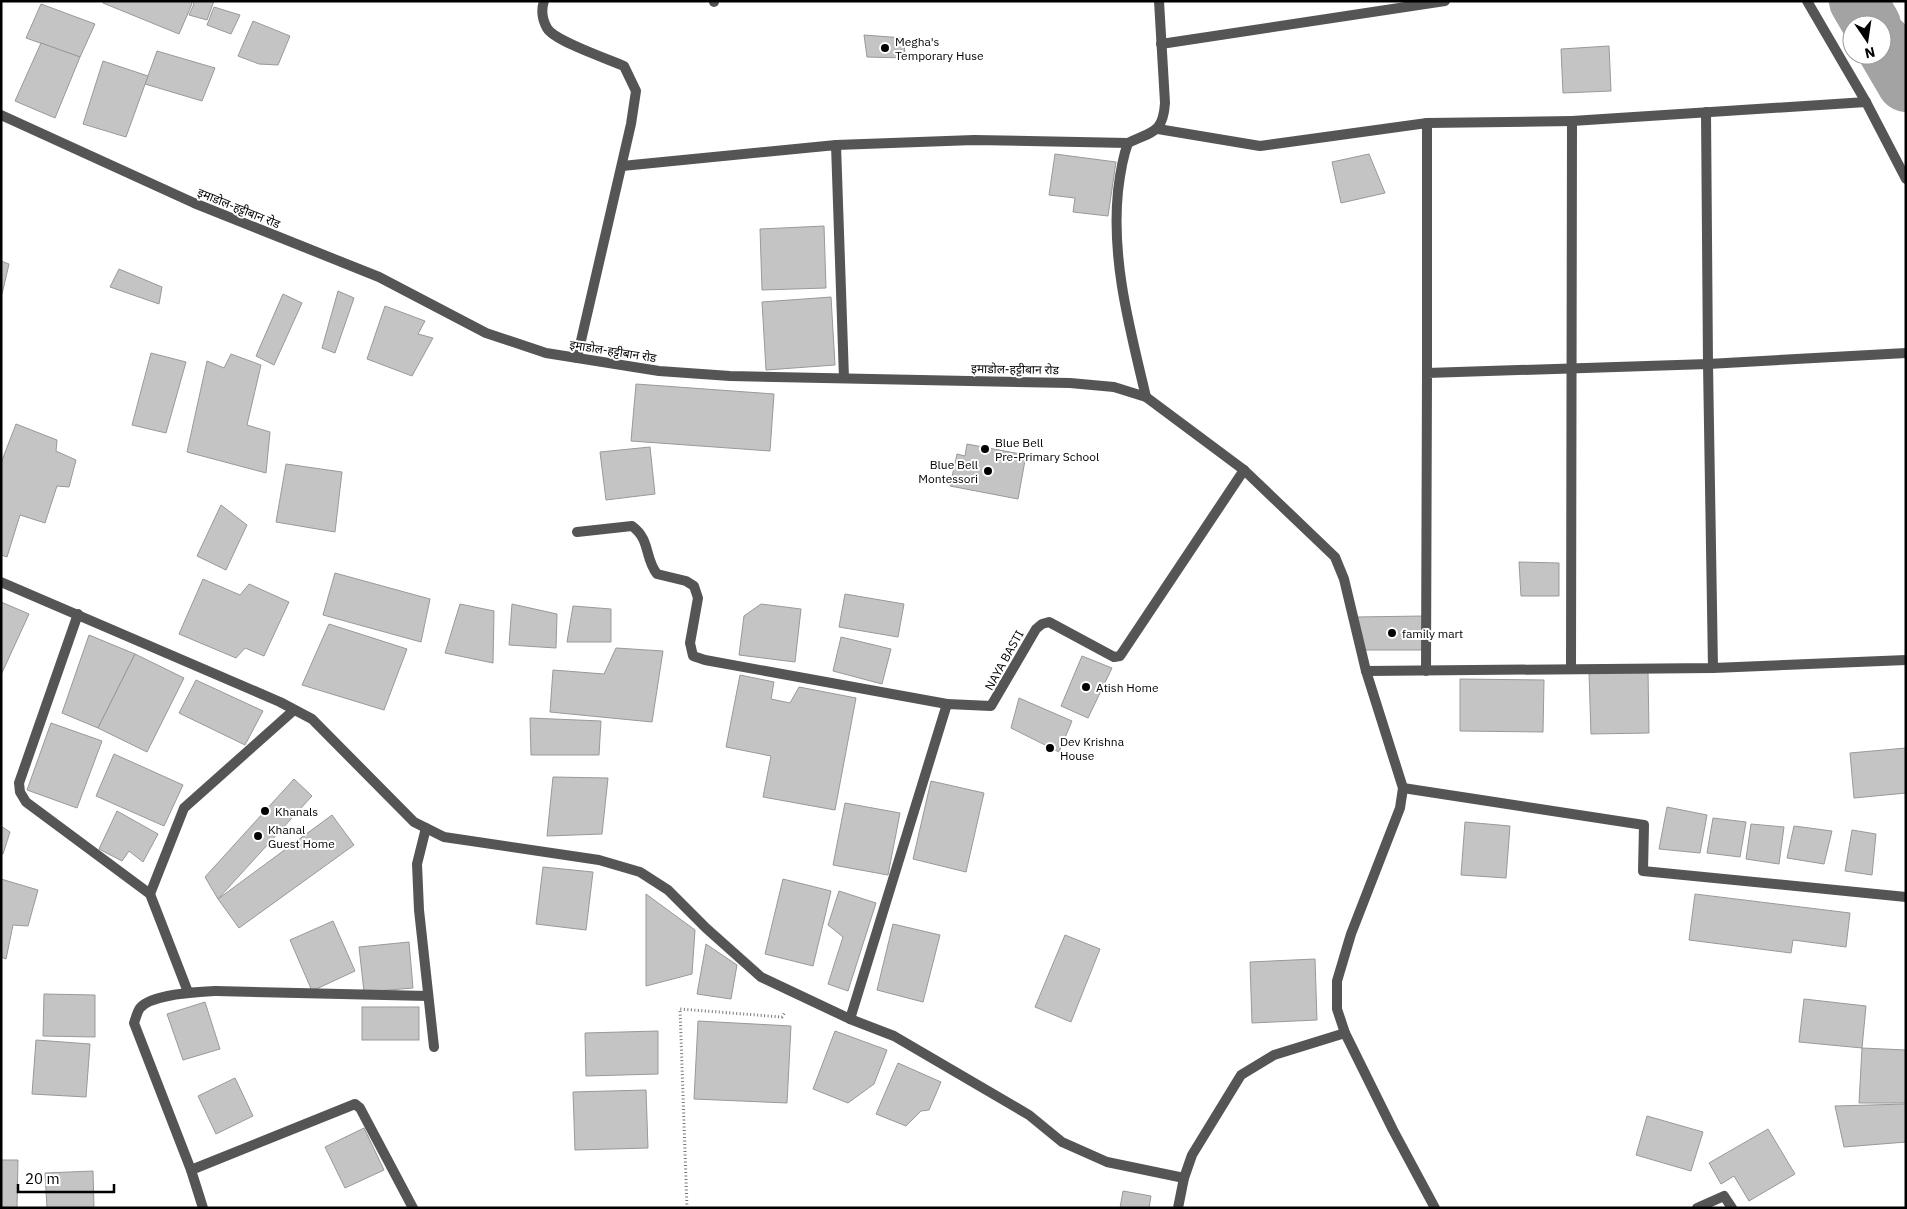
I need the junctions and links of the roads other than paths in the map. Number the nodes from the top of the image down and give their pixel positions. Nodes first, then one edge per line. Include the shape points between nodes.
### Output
1 (544, 1) edge
2 (1159, 1) edge
3 (1445, 1) edge
4 (1807, 1) edge
5 (1160, 44) junction
6 (1866, 102) junction
7 (1706, 112) junction
8 (1, 116) edge
9 (1572, 121) junction
10 (1428, 123) junction
11 (1158, 129) junction
12 (1128, 143) junction
13 (836, 145) junction
14 (622, 166) junction
15 (1906, 179) edge
16 (1906, 353) edge
17 (577, 358) junction
18 (1708, 364) junction
19 (1571, 368) junction
20 (1427, 373) junction
21 (844, 378) junction
22 (1146, 398) junction
23 (1244, 470) junction
24 (577, 532) dead end
25 (1, 582) edge
26 (78, 614) junction
27 (1906, 660) edge
28 (1713, 668) junction
29 (1426, 670) junction
30 (1571, 670) junction
31 (1366, 671) junction
32 (947, 704) junction
33 (294, 710) junction
34 (1403, 788) junction
35 (426, 828) junction
36 (150, 894) junction
37 (1906, 897) edge
38 (188, 992) junction
39 (428, 996) junction
40 (850, 1019) junction
41 (1345, 1033) junction
42 (434, 1047) dead end
43 (191, 1170) junction
44 (1184, 1178) junction
45 (203, 1208) edge
46 (413, 1208) edge
47 (1178, 1208) edge
48 (1435, 1208) edge
49 (1697, 1208) edge
50 (1732, 1208) edge

1 - 14 street via 541,11 547,29 570,44 624,66 636,91
2 - 5 street
3 - 5 street
4 - 6 street
5 - 11 street via 1165,103 1164,118
6 - 7 street
6 - 15 street
7 - 9 street
7 - 18 street
8 - 17 street, इमाडोल-हट्टीबान रोड via 194,203 379,277 486,333 546,353
9 - 10 street
9 - 19 street
10 - 11 street via 1260,146
10 - 20 street
11 - 12 street
12 - 13 street via 974,140
12 - 22 street via 1120,168 1115,218 1122,293
13 - 14 street
13 - 21 street
14 - 17 street
16 - 18 street
17 - 21 street, इमाडोल-हट्टीबान रोड via 659,371
18 - 19 street
18 - 28 street
19 - 20 street
19 - 30 street
20 - 29 street
21 - 22 street, इमाडोल-हट्टीबान रोड via 1070,383 1114,387
22 - 23 street, इमाडोल-हट्टीबान रोड
23 - 31 street, इमाडोल-हट्टीबान रोड via 1335,557 1344,579
23 - 32 street, NAYA BASTI via 1120,656 1114,657 1049,622 1036,629 991,706
24 - 32 street via 632,526 641,532 651,567 657,574 694,586 698,598 690,643 693,656
25 - 26 street
26 - 33 street
26 - 36 street via 19,783 20,792 26,802
27 - 28 street
28 - 30 street
29 - 30 street
29 - 31 street
31 - 34 street, इमाडोल-हट्टीबान रोड
32 - 40 street
33 - 35 street via 312,720 414,822
33 - 36 street via 184,808
34 - 37 street via 1644,825 1643,871
34 - 41 street via 1400,808 1337,981 1337,1009
35 - 39 street via 417,864
35 - 40 street via 444,837 599,860 640,872 668,890 761,977
36 - 38 street
38 - 39 street
38 - 43 street via 149,1001 139,1009 134,1022
39 - 42 street
40 - 44 street via 894,1036 1029,1115 1062,1142 1107,1162
41 - 44 street via 1274,1055 1241,1075 1192,1155
41 - 48 street
43 - 45 street
43 - 46 street via 355,1104
44 - 47 street
49 - 50 street via 1724,1196

